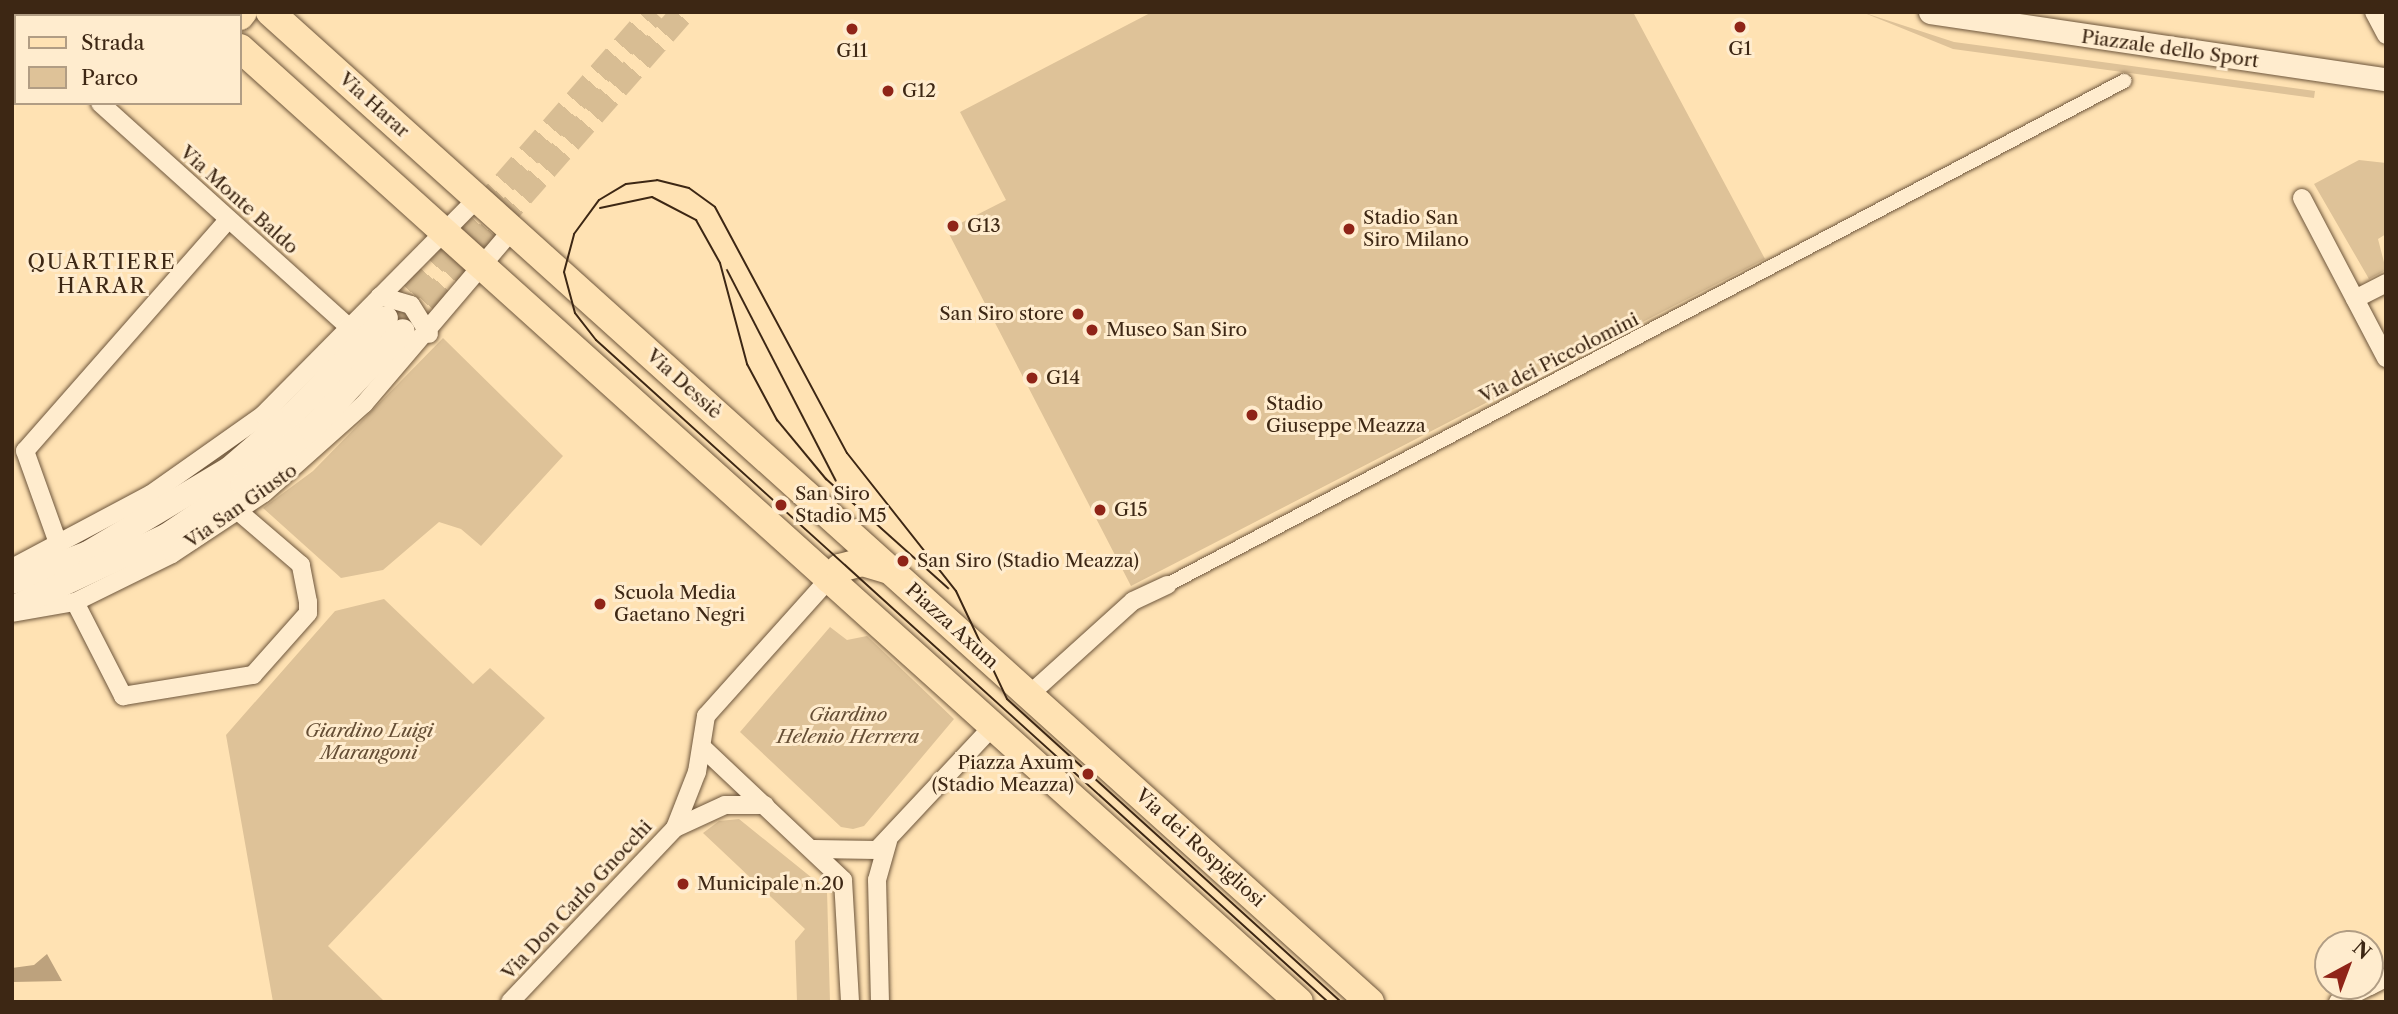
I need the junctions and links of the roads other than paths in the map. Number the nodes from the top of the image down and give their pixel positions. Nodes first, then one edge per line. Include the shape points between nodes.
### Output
1 (270, 12) edge
2 (1930, 12) edge
3 (2374, 12) edge
4 (1966, 16) edge
5 (2386, 35) edge
6 (242, 50) edge
7 (2386, 79) edge
8 (2124, 81) dead end
9 (102, 105) edge
10 (2302, 198) dead end
11 (477, 199) junction
12 (228, 220) junction
13 (512, 230) junction
14 (446, 234) junction
15 (482, 266) junction
16 (2386, 283) edge
17 (2356, 299) junction
18 (390, 315) junction
19 (349, 328) junction
20 (429, 334) junction
21 (2386, 358) edge
22 (238, 511) junction
23 (58, 544) junction
24 (12, 568) edge
25 (890, 570) junction
26 (830, 579) junction
27 (12, 582) edge
28 (1167, 584) joint
29 (75, 603) junction
30 (12, 610) edge
31 (1029, 695) junction
32 (993, 726) junction
33 (702, 747) junction
34 (765, 805) junction
35 (675, 828) junction
36 (888, 841) junction
37 (814, 849) junction
38 (510, 1002) edge
39 (850, 1002) edge
40 (880, 1002) edge
41 (1299, 1002) edge
42 (1370, 1002) edge

1 - 11 main road, Via Harar
2 - 4 street, Piazzale dello Sport
3 - 5 street
4 - 7 street, Piazzale dello Sport
6 - 14 main road
8 - 28 street, Via dei Piccolomini
9 - 12 street, Via Monte Baldo
10 - 17 street
11 - 13 main road, Via Dessiè
11 - 14 street, Via San Giusto
12 - 19 street, Via Monte Baldo
12 - 23 street via 25,451
13 - 15 street, Via San Giusto
13 - 25 main road, Via Dessiè
14 - 15 main road
14 - 18 street, Via San Giusto
15 - 20 street, Via San Giusto
15 - 26 main road
16 - 17 street
17 - 21 street
18 - 19 street, Via San Giusto
18 - 20 street via 411,305
18 - 27 main road, Via San Giusto via 294,413 229,469 88,553
18 - 30 main road, Via San Giusto via 311,429 243,484 166,536
19 - 23 street, Via San Giusto via 291,391 205,459
20 - 22 street, Via San Giusto via 319,449
22 - 29 street, Via San Giusto via 172,554
22 - 29 street via 301,565 308,602 308,612 253,675 123,696
23 - 24 street, Via San Giusto
25 - 26 main road, Piazza Axum via 863,562 840,568
25 - 31 main road, Piazza Axum
26 - 32 main road
26 - 33 street, Piazza Axum via 706,716
28 - 31 street, Via dei Piccolomini via 1133,601
29 - 30 street, Via San Giusto
31 - 32 main road
31 - 42 main road, Via dei Rospigliosi
32 - 36 street
32 - 41 main road
33 - 34 street
33 - 35 street, Piazza Axum
34 - 35 street via 725,804
34 - 37 street
35 - 38 street, Via Don Carlo Gnocchi
36 - 37 street via 867,854
36 - 40 street via 877,880
37 - 39 street via 847,888

